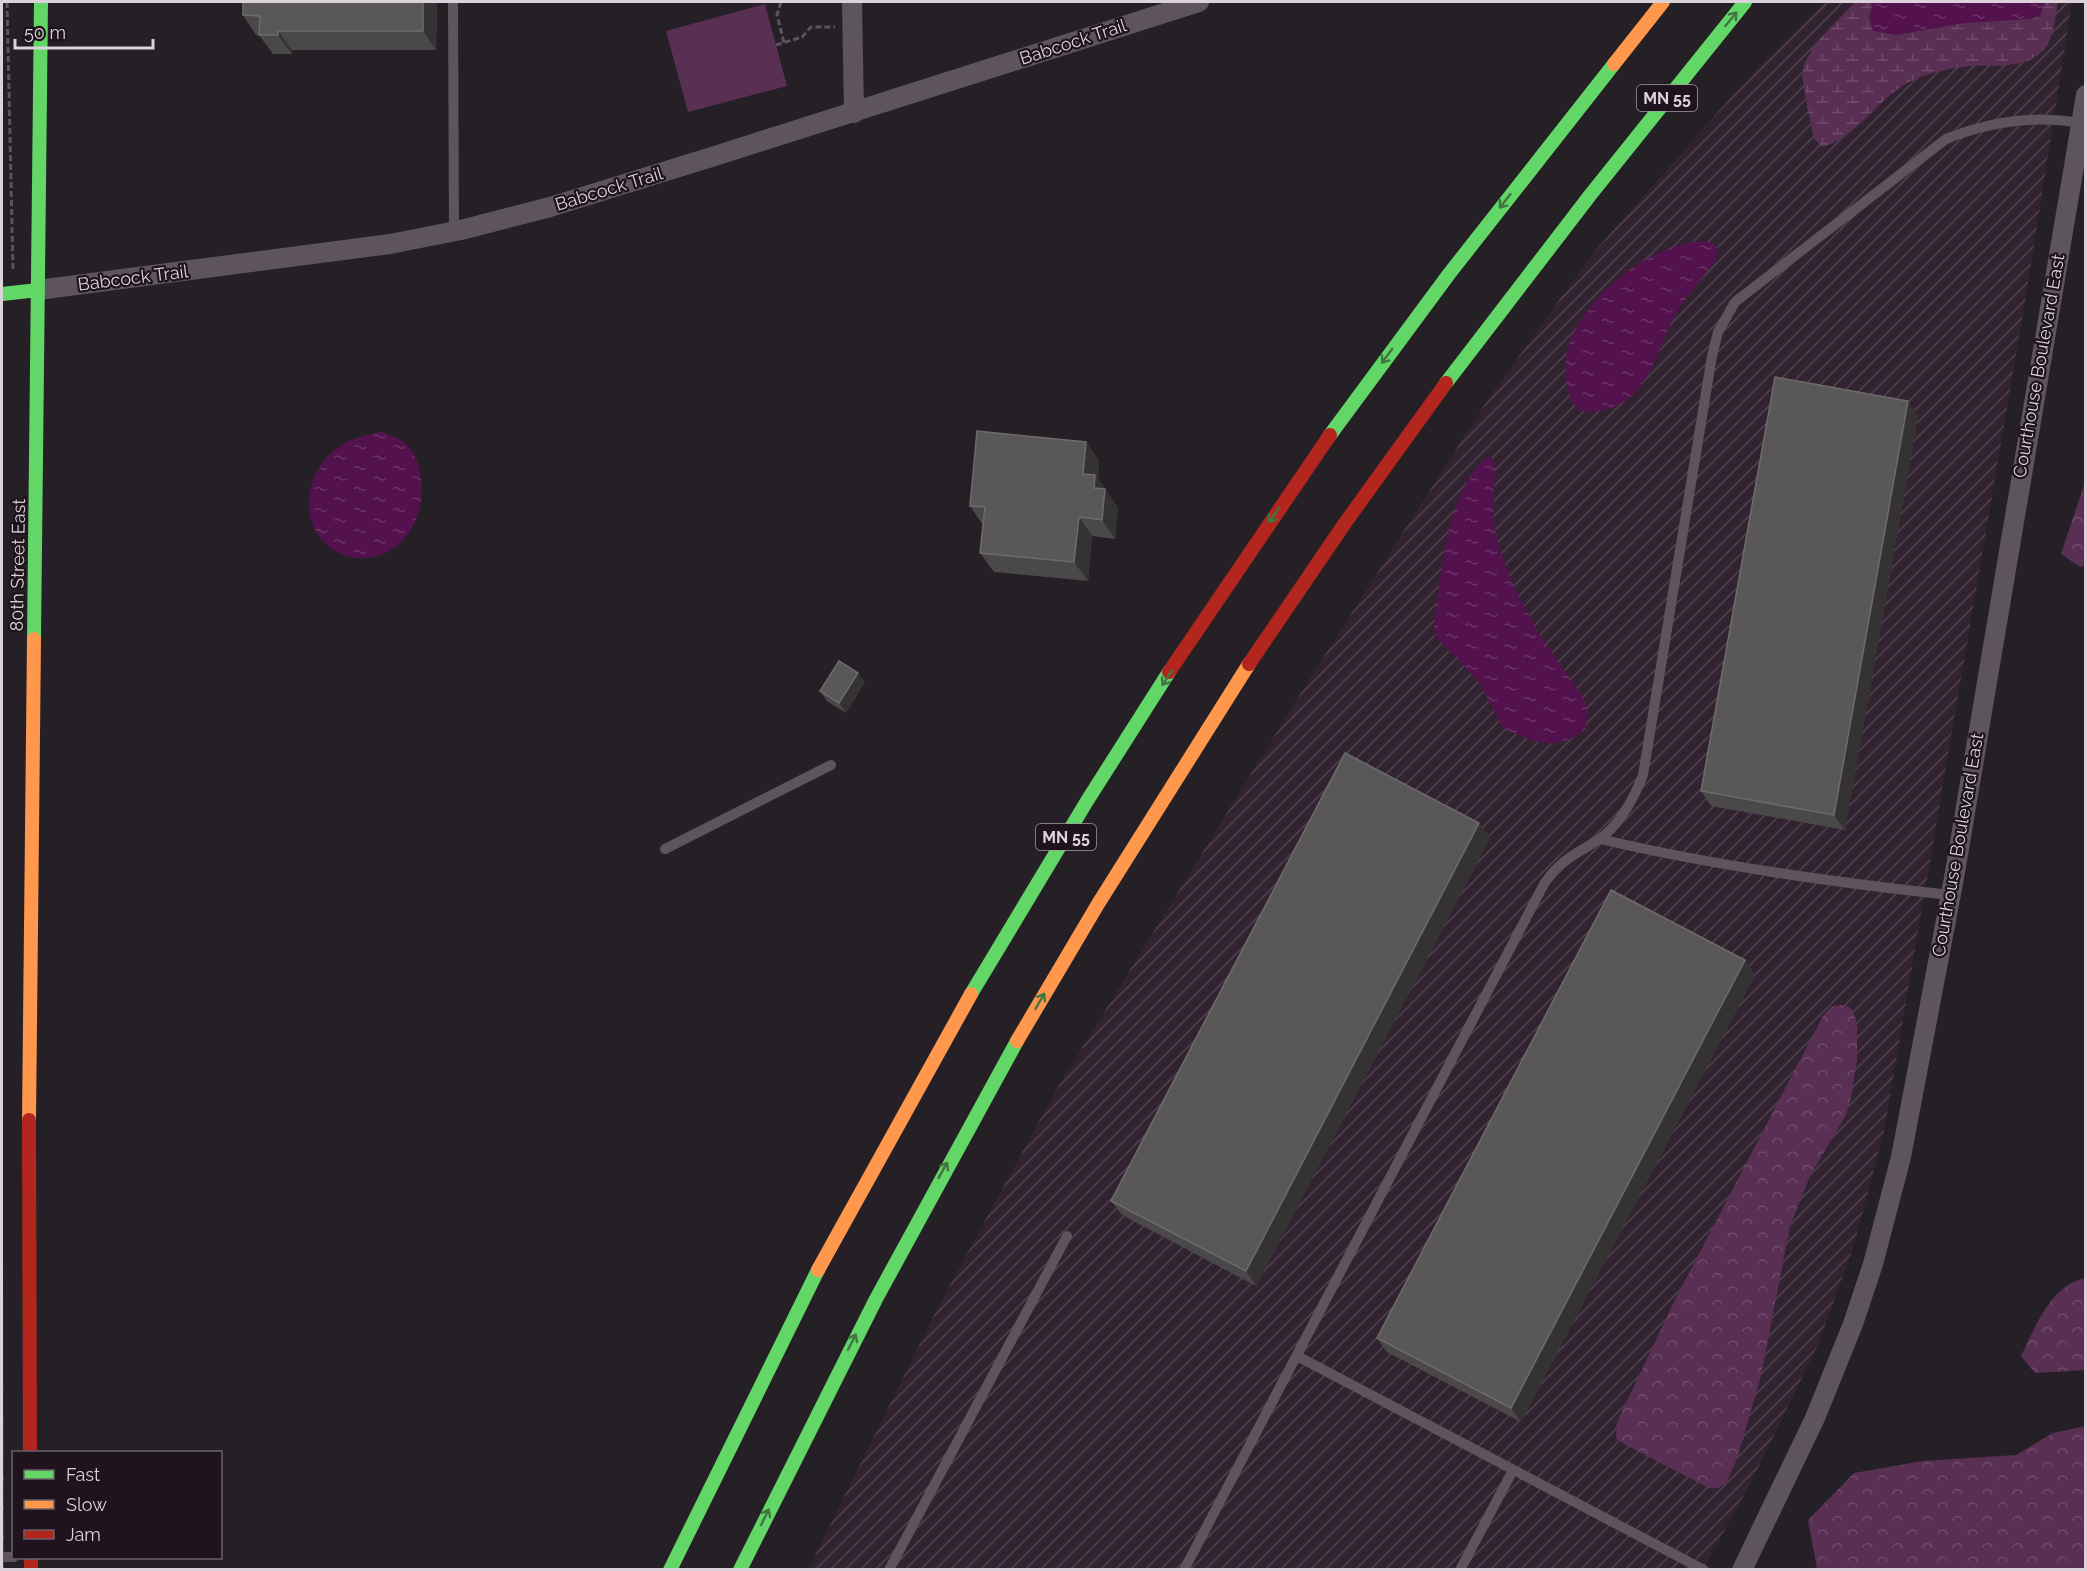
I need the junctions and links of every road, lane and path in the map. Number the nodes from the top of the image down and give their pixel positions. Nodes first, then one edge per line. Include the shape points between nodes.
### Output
1 (7, 2) edge
2 (40, 2) edge
3 (453, 2) edge
4 (781, 2) edge
5 (852, 2) edge
6 (1199, 2) edge
7 (1647, 2) edge
8 (1663, 2) edge
9 (1745, 2) edge
10 (1751, 18) dead end
11 (852, 26) junction
12 (784, 43) junction
13 (776, 45) dead end
14 (2085, 95) edge
15 (854, 113) junction
16 (2081, 123) junction
17 (1541, 154) junction
18 (1589, 195) junction
19 (454, 232) junction
20 (38, 290) junction
21 (7, 294) edge
22 (831, 765) dead end
23 (1600, 839) junction
24 (665, 849) dead end
25 (1950, 895) junction
26 (1067, 1236) dead end
27 (1297, 1356) junction
28 (30, 1451) edge
29 (1513, 1470) junction
30 (670, 1569) edge
31 (740, 1569) edge
32 (889, 1569) edge
33 (1184, 1569) edge
34 (1460, 1569) edge
35 (1704, 1569) edge
36 (1742, 1569) edge

1 - 21 path
2 - 20 main road, 80th Street East
3 - 19 lane
4 - 12 path via 777,15
5 - 11 street
6 - 15 street, Babcock Trail
7 - 17 main road
8 - 17 main road, MN 55
18 -> 9 main road, MN 55
10 - 18 main road
11 - 12 path via 811,27 802,37
11 - 15 street
12 - 13 path
14 - 16 street, Courthouse Boulevard East
15 - 19 street, Babcock Trail via 550,207
16 - 23 lane via 2018,121 1975,128 1946,139 1735,302 1718,332 1712,356 1643,775 1634,796
16 - 25 street, Courthouse Boulevard East
17 -> 30 main road, MN 55 via 1405,332 1286,498 1036,884 840,1229
31 -> 18 main road, MN 55 via 861,1324 939,1177 1134,843 1344,525 1494,316
19 - 20 street, Babcock Trail
20 - 21 main road, Babcock Trail
20 - 28 main road, 80th Street East via 28,1151
22 - 24 lane
23 - 25 lane via 1661,853
23 - 27 lane via 1573,853 1544,884
25 - 36 street, Courthouse Boulevard East via 1901,1157 1870,1274 1815,1418
26 - 32 lane
27 - 29 lane
27 - 33 lane
29 - 34 lane
29 - 35 lane

